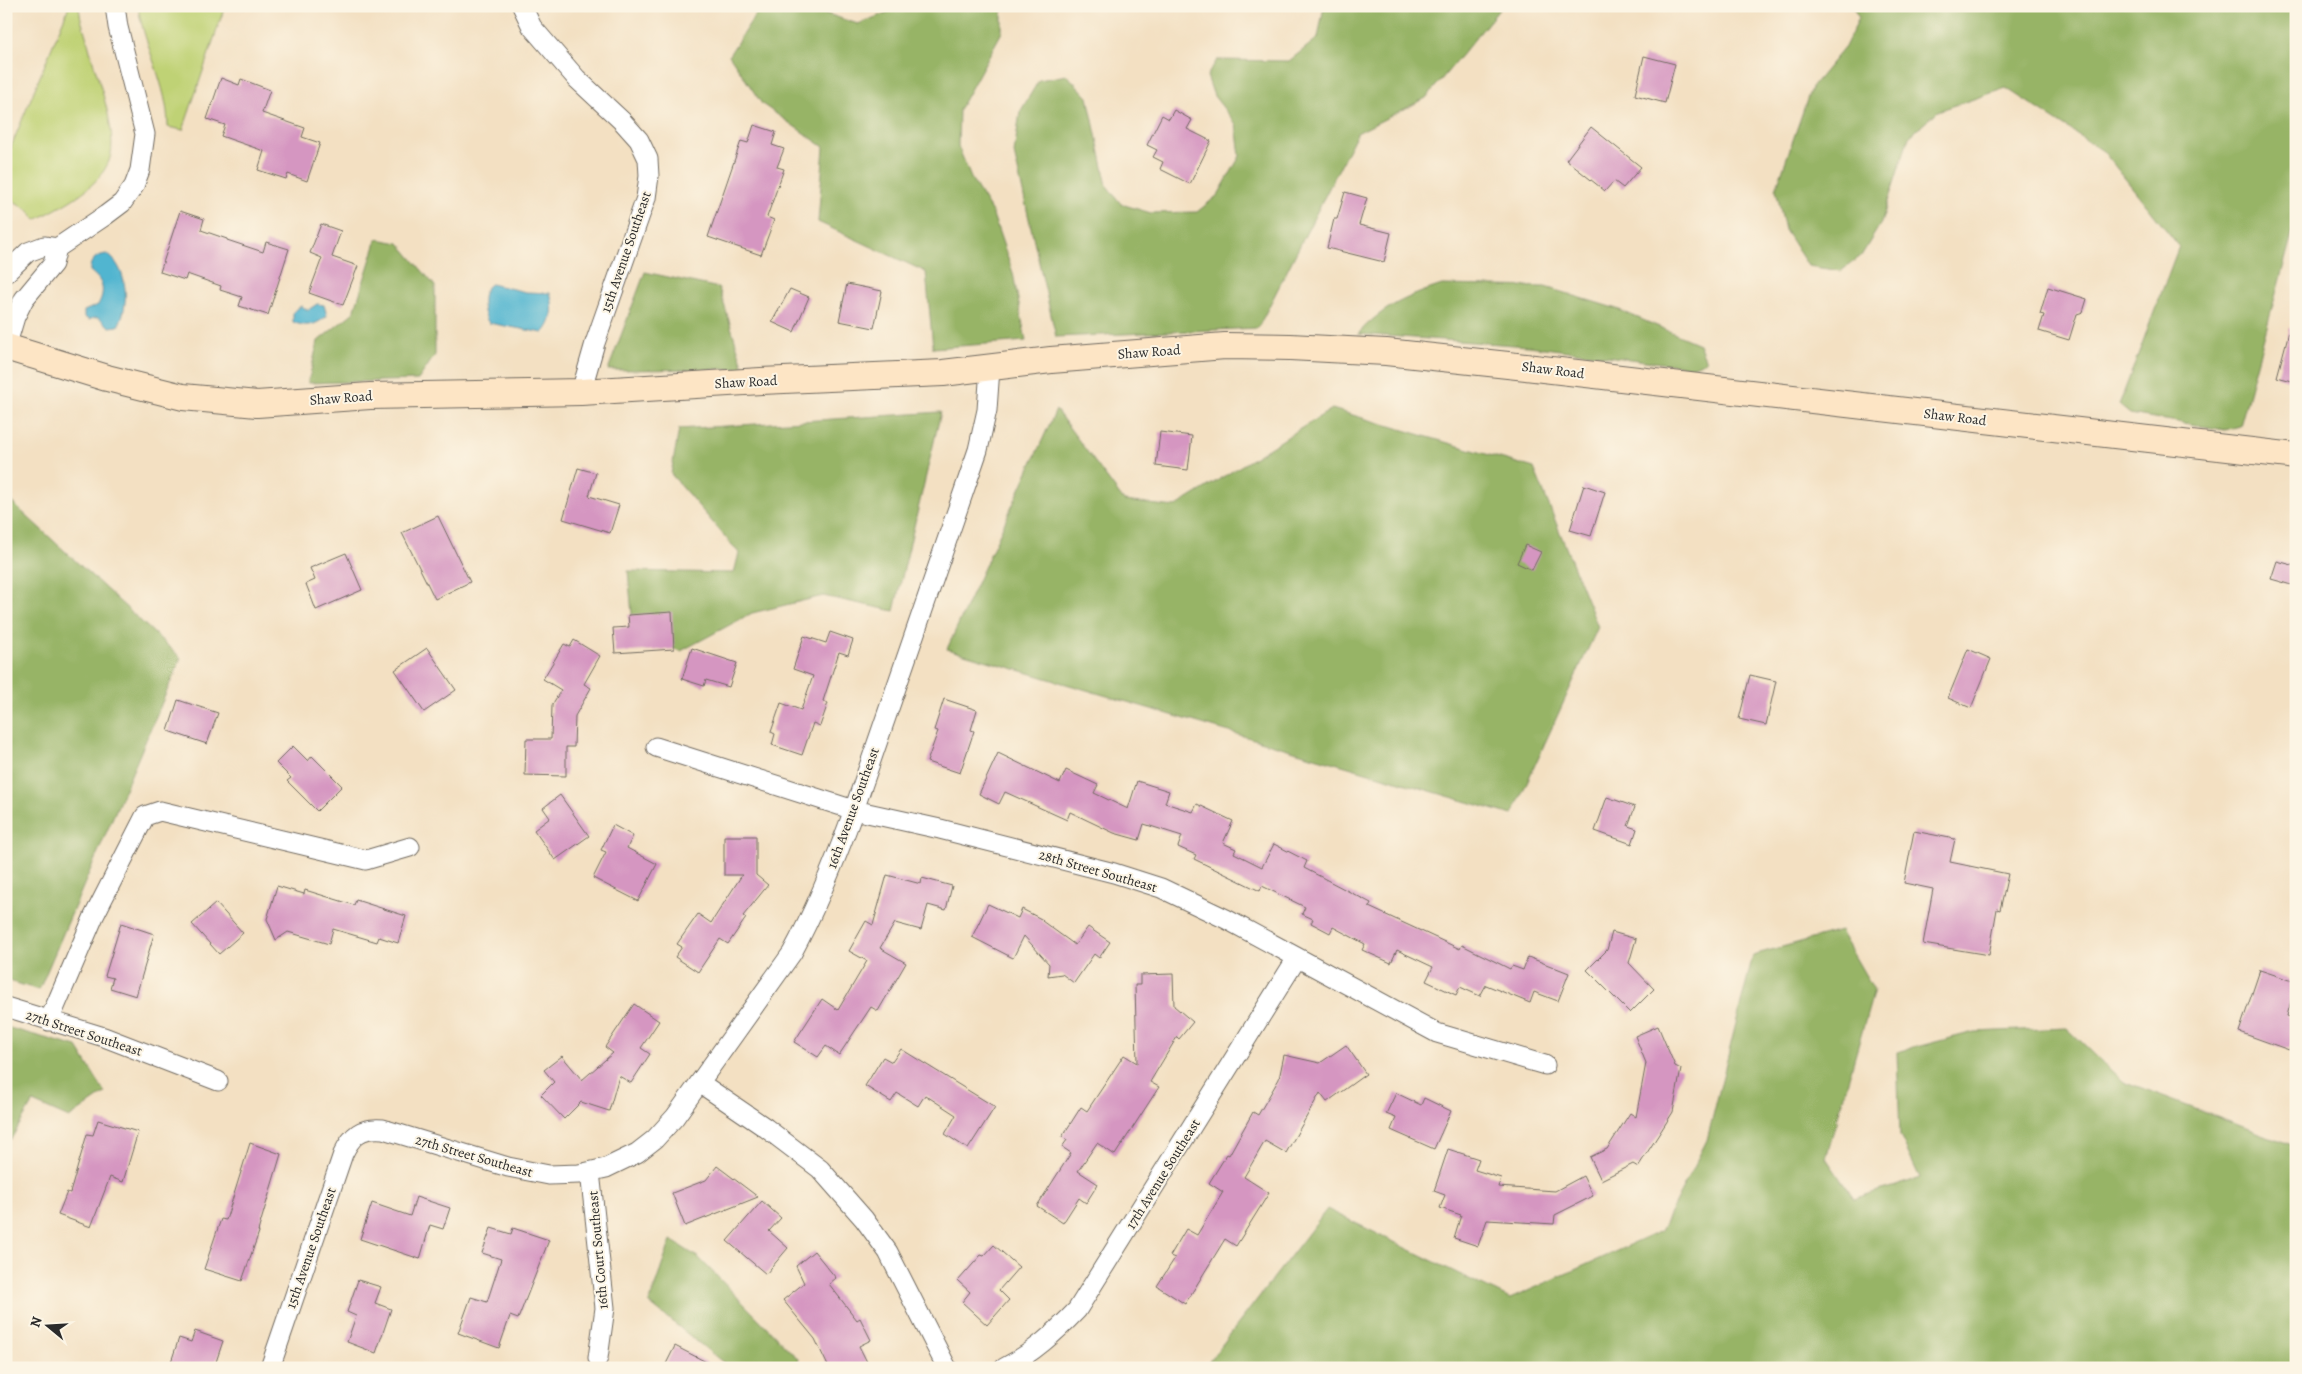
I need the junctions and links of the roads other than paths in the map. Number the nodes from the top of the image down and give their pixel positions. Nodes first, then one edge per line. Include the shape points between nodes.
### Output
1 (115, 6) edge
2 (522, 6) edge
3 (57, 248) junction
4 (6, 273) edge
5 (6, 347) edge
6 (990, 368) junction
7 (581, 392) junction
8 (2296, 456) edge
9 (656, 747) dead end
10 (854, 810) junction
11 (410, 847) dead end
12 (1296, 958) junction
13 (6, 1008) edge
14 (49, 1021) junction
15 (1545, 1065) dead end
16 (218, 1081) dead end
17 (700, 1082) junction
18 (359, 1133) joint
19 (590, 1172) junction
20 (598, 1358) dead end
21 (270, 1368) edge
22 (947, 1368) edge
23 (1004, 1368) edge

1 - 3 street via 145,134 140,170 122,203
2 - 7 street, 15th Avenue Southeast via 532,27 577,79 639,140 648,160 646,198
3 - 4 street via 44,246 28,252
3 - 5 street via 52,264 24,299
5 - 7 main road, Shaw Road via 183,397 257,404 370,396
6 - 7 main road, Shaw Road
6 - 8 main road, Shaw Road via 1225,346 1386,352
6 - 10 street, 16th Avenue Southeast via 987,410 978,450
9 - 10 street, 28th Street Southeast
10 - 12 street, 28th Street Southeast via 1114,873 1160,888 1226,918
10 - 17 street, 16th Avenue Southeast via 808,924 792,953
11 - 14 street via 366,860 160,811 145,816 94,916
12 - 15 street, 28th Street Southeast via 1437,1033
12 - 23 street, 17th Avenue Southeast via 1077,1310 1050,1338
13 - 14 street, 27th Street Southeast
14 - 16 street, 27th Street Southeast via 104,1037
17 - 19 street, 16th Avenue Southeast via 655,1139 637,1153
17 - 22 street via 820,1169 864,1219 888,1252
18 - 19 street, 27th Street Southeast via 370,1128 383,1129 549,1176
18 - 21 street, 15th Avenue Southeast via 349,1141 343,1154
19 - 20 street, 16th Court Southeast via 606,1308

